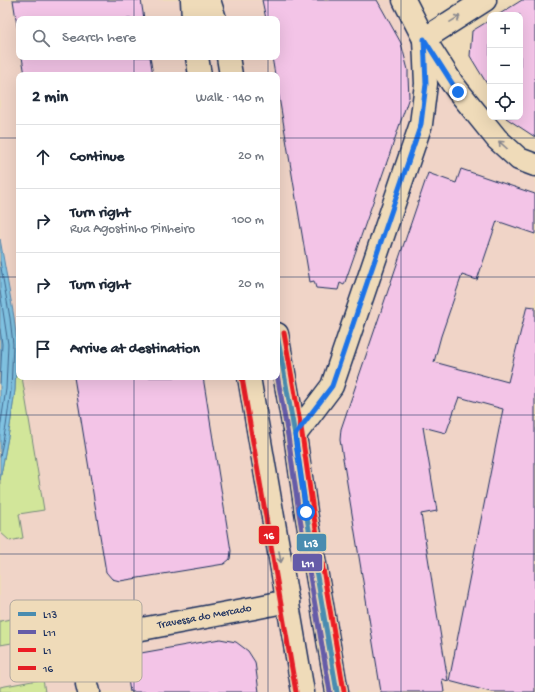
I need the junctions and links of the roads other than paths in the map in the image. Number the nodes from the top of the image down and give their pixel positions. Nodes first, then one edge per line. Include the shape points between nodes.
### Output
1 (192, 0) edge
2 (209, 0) edge
3 (404, 0) edge
4 (485, 0) edge
5 (193, 16) edge
6 (214, 16) edge
7 (424, 39) junction
8 (198, 60) edge
9 (228, 60) edge
10 (200, 72) edge
11 (230, 72) edge
12 (535, 165) edge
13 (280, 351) edge
14 (250, 380) edge
15 (295, 435) junction
16 (288, 601) junction
17 (142, 629) edge
18 (88, 682) edge
19 (89, 692) edge
20 (303, 692) edge
21 (337, 692) edge

1 - 5 street
2 - 6 street
3 - 7 street
7 -> 4 street
12 -> 7 street via 519,159 497,140 452,83
7 - 15 street via 426,84 421,124 332,386
8 - 10 street
9 - 11 street
13 - 15 street
14 -> 16 street
15 - 21 street
16 - 17 street, Travessa do Mercado
16 - 20 street
18 - 19 street

